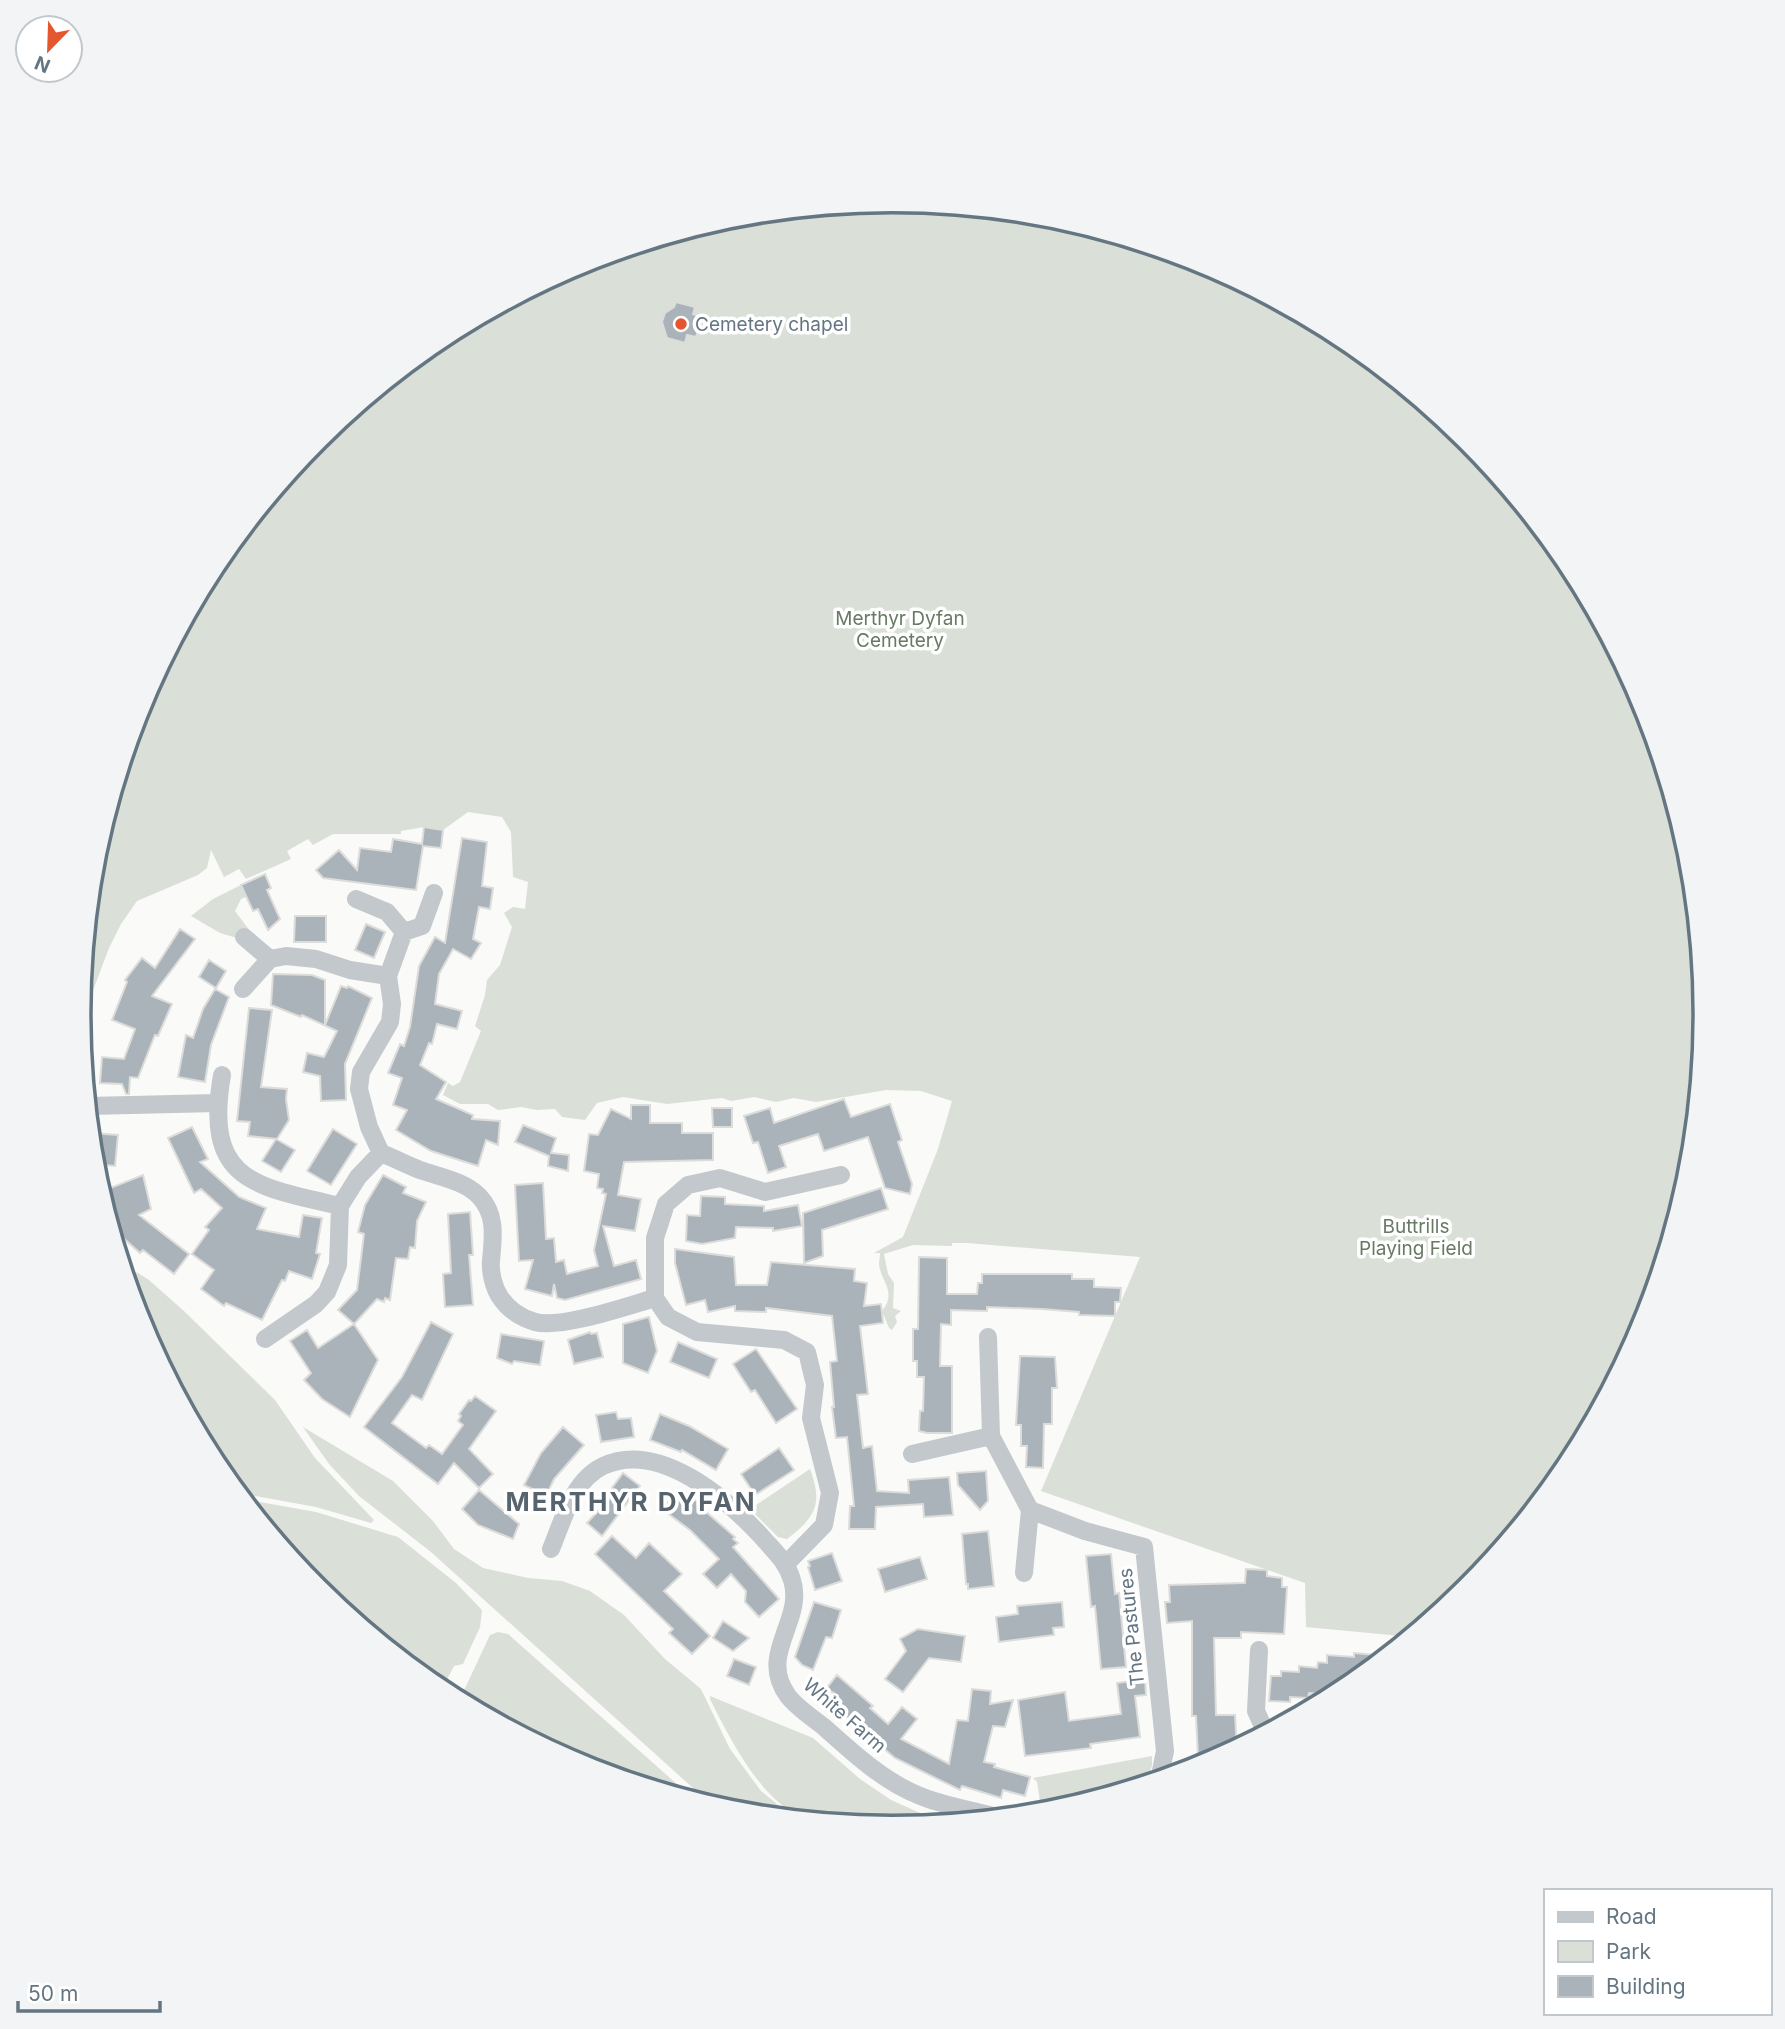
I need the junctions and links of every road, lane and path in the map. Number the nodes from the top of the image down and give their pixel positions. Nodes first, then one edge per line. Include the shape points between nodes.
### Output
1 (434, 893) dead end
2 (356, 899) dead end
3 (404, 932) junction
4 (244, 937) dead end
5 (270, 959) junction
6 (388, 976) junction
7 (243, 989) dead end
8 (222, 1075) dead end
9 (217, 1103) junction
10 (97, 1106) edge
11 (381, 1153) junction
12 (841, 1175) dead end
13 (340, 1206) junction
14 (655, 1298) junction
15 (988, 1337) dead end
16 (265, 1339) dead end
17 (990, 1436) junction
18 (912, 1454) dead end
19 (1030, 1510) junction
20 (551, 1549) dead end
21 (786, 1564) junction
22 (1024, 1573) dead end
23 (1259, 1650) dead end
24 (1262, 1725) edge
25 (1161, 1769) edge
26 (975, 1811) edge

1 - 3 street via 422,926
2 - 3 street via 387,912
3 - 6 street
4 - 5 street
5 - 6 street via 316,959
5 - 7 street
6 - 11 street via 390,1022 360,1072 359,1089
8 - 9 street
9 - 10 street
9 - 13 street via 221,1140 238,1170 257,1184
11 - 13 street via 358,1177
11 - 14 street via 478,1194 494,1225 490,1265 494,1283 512,1311 548,1323
12 - 14 street via 765,1192 720,1178 688,1185 666,1204 655,1238
13 - 16 street via 338,1265 327,1292
14 - 21 street via 668,1317 697,1332 784,1340 807,1352 815,1385 811,1419 830,1493 824,1525
15 - 17 street
17 - 18 street
17 - 19 street
19 - 22 street
19 - 25 street, The Pastures via 1144,1547 1165,1751
20 - 21 street via 576,1490 601,1467 629,1459 655,1462 688,1476 738,1511
21 - 26 street, White Farm via 793,1583 792,1615 775,1668 788,1696 881,1775 918,1796
23 - 24 street via 1256,1711

